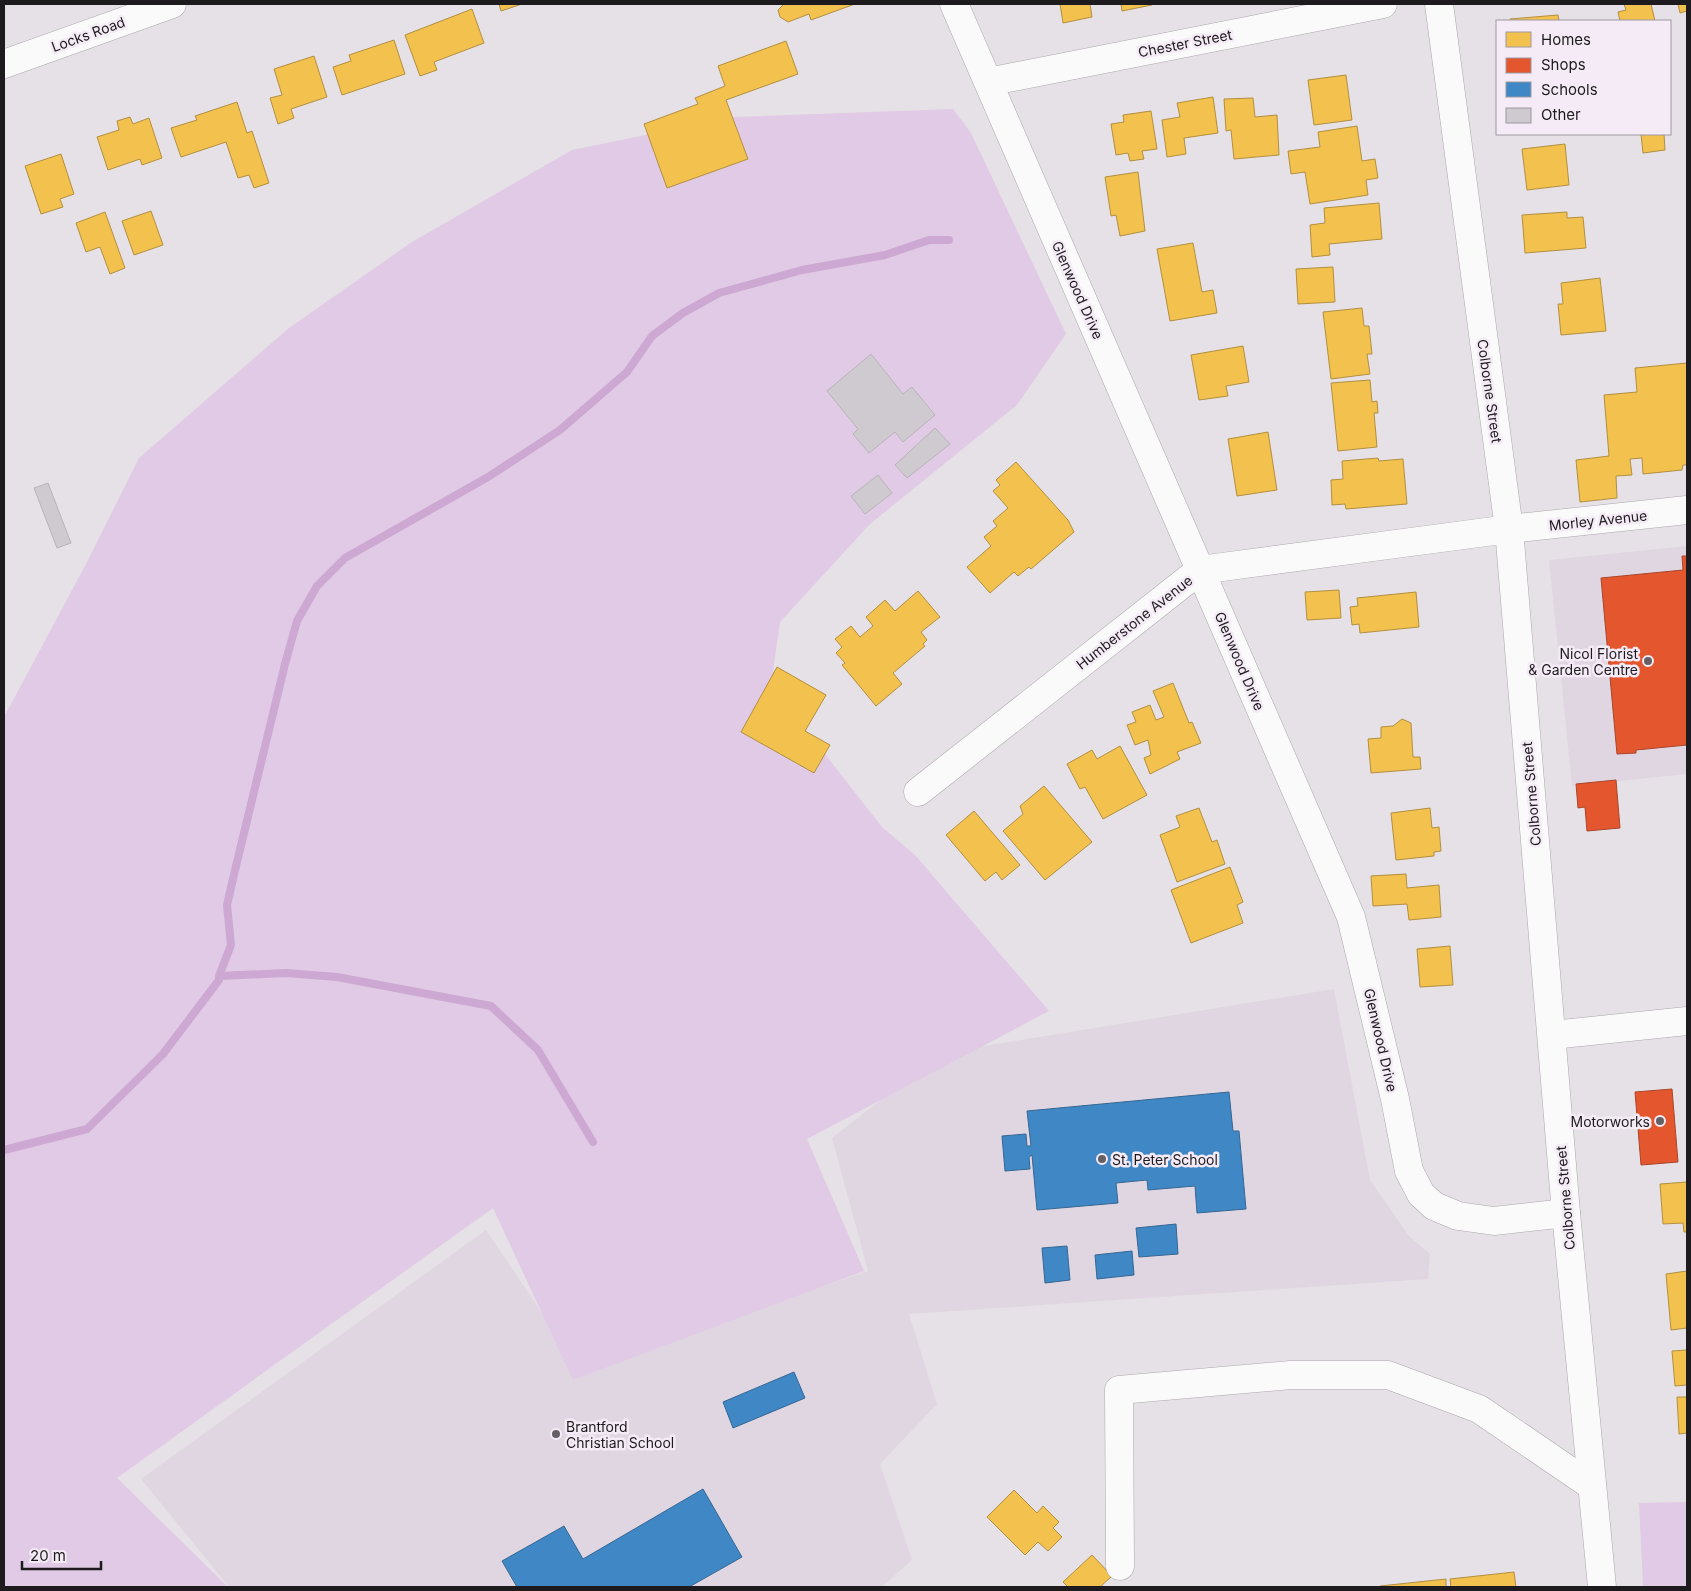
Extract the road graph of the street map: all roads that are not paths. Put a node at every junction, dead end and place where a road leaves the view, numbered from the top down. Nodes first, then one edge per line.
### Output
1 (172, 4) edge
2 (954, 4) edge
3 (1383, 4) edge
4 (1439, 4) edge
5 (4, 64) edge
6 (988, 82) junction
7 (1687, 510) edge
8 (1509, 529) junction
9 (1200, 570) junction
10 (918, 792) dead end
11 (1687, 1021) edge
12 (1552, 1035) junction
13 (1566, 1213) junction
14 (1592, 1486) junction
15 (1120, 1566) dead end
16 (1602, 1587) edge

1 - 5 street, Locks Road
2 - 6 street, Glenwood Drive
3 - 6 street, Chester Street
4 - 8 street, Colborne Street
6 - 9 street, Glenwood Drive
7 - 8 street, Morley Avenue
8 - 9 street, Humberstone Avenue
8 - 12 street, Colborne Street
9 - 10 street, Humberstone Avenue
9 - 13 street, Glenwood Drive
11 - 12 street
12 - 13 street, Colborne Street
13 - 14 street, Colborne Street
14 - 15 street
14 - 16 street, Colborne Street

